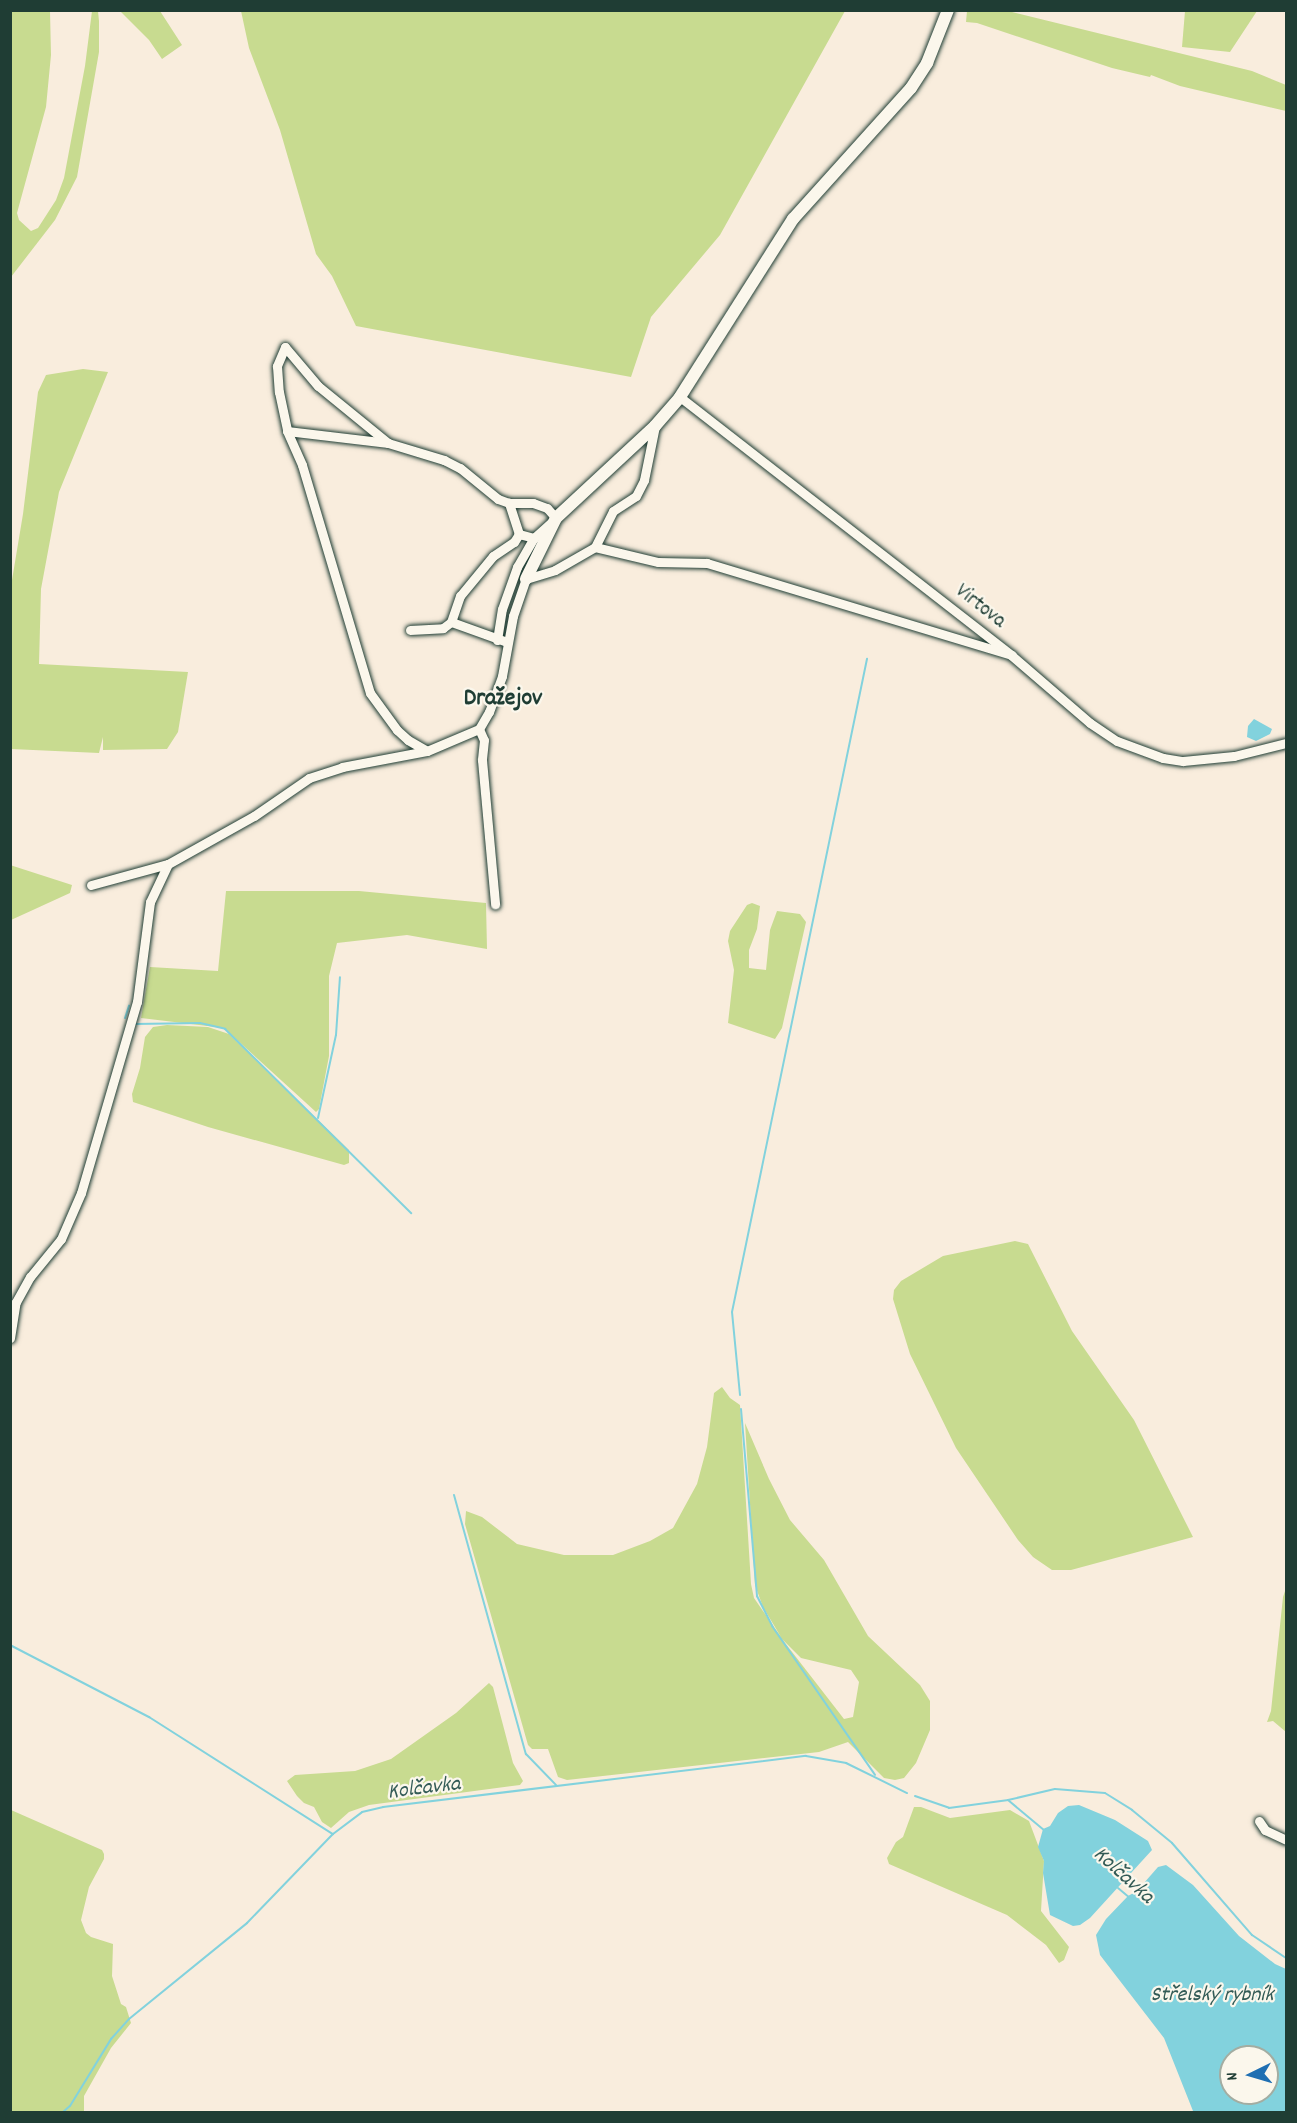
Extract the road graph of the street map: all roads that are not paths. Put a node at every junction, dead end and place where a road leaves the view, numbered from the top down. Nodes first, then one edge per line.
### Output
1 (948, 10) edge
2 (680, 397) junction
3 (654, 426) junction
4 (287, 431) junction
5 (388, 443) junction
6 (509, 503) junction
7 (556, 518) junction
8 (519, 534) junction
9 (534, 538) junction
10 (595, 548) junction
11 (526, 579) junction
12 (451, 622) junction
13 (410, 630) dead end
14 (502, 641) junction
15 (1011, 655) junction
16 (479, 729) junction
17 (408, 740) junction
18 (1287, 743) edge
19 (427, 751) junction
20 (399, 757) junction
21 (168, 864) junction
22 (91, 885) dead end
23 (495, 904) dead end
24 (10, 1338) edge
25 (1259, 1821) dead end
26 (1287, 1840) edge

1 - 2 street
2 - 3 street
2 - 15 street, Virtova
3 - 7 street
3 - 10 street
4 - 5 street
4 - 5 street
4 - 17 street
5 - 6 street
6 - 7 street
6 - 8 street
7 - 9 street
7 - 11 street
8 - 9 street
8 - 12 street
9 - 14 street
10 - 11 street
10 - 15 street
11 - 14 street
12 - 13 street
12 - 14 street
14 - 16 street
15 - 18 street, Virtova
16 - 19 street
16 - 23 street
17 - 19 street
17 - 20 street
19 - 20 street
20 - 21 street
21 - 22 street
21 - 24 street
25 - 26 street

